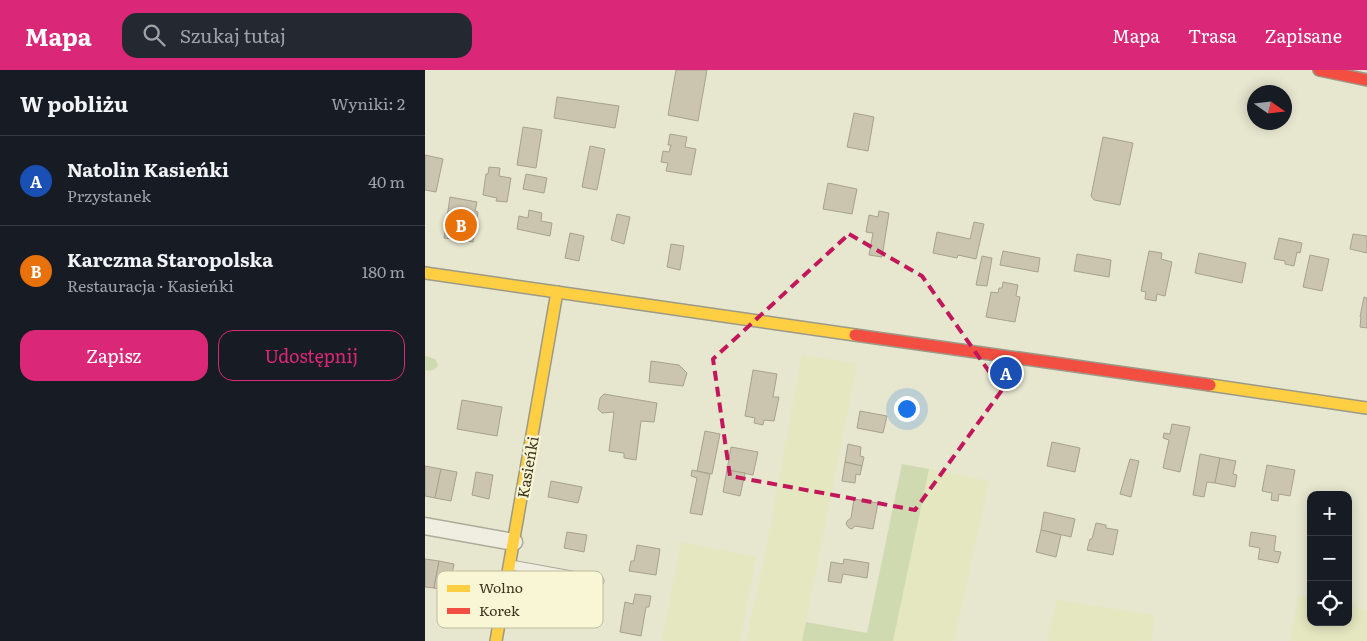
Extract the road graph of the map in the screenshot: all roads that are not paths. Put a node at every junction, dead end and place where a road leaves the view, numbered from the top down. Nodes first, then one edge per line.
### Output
1 (1319, 70) edge
2 (1367, 80) edge
3 (425, 273) edge
4 (557, 292) junction
5 (1367, 408) edge
6 (425, 526) edge
7 (514, 542) junction
8 (510, 565) junction
9 (509, 571) edge
10 (541, 571) edge
11 (498, 628) edge
12 (496, 641) edge

1 - 2 street
3 - 4 street
4 - 5 street
4 - 7 street, Kasieńki
6 - 7 street
7 - 8 street, Kasieńki
8 - 9 street, Kasieńki
8 - 10 lane
11 - 12 street, Kasieńki

